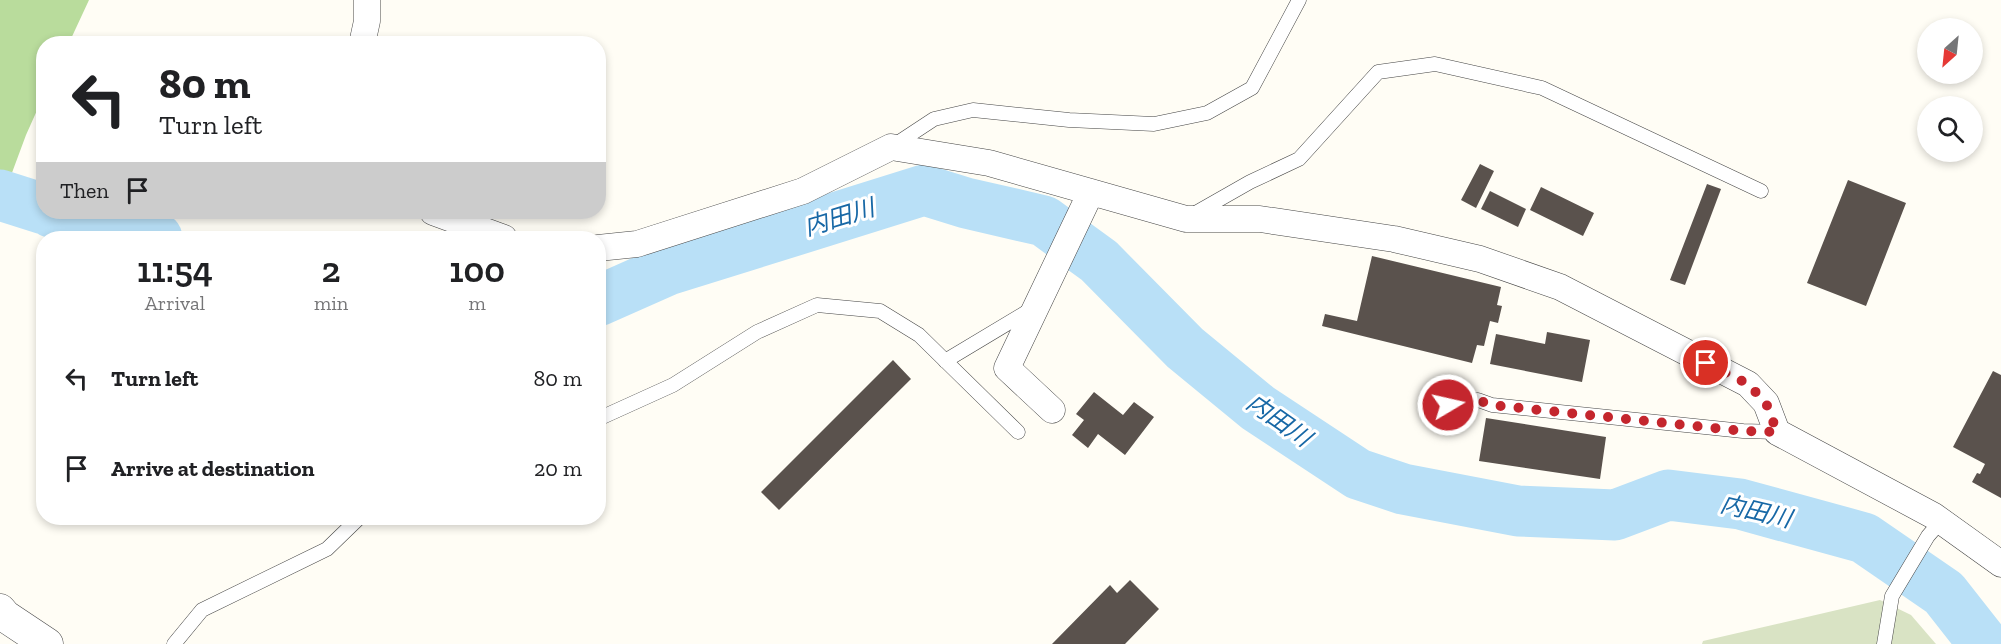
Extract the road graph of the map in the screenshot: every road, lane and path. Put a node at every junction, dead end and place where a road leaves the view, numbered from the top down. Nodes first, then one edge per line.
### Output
1 (367, 0) edge
2 (1299, 0) edge
3 (364, 36) edge
4 (891, 147) junction
5 (1761, 191) dead end
6 (1086, 203) junction
7 (452, 219) edge
8 (1186, 219) junction
9 (485, 231) edge
10 (606, 247) edge
11 (1037, 306) junction
12 (945, 361) junction
13 (1448, 405) dead end
14 (1052, 410) dead end
15 (606, 415) edge
16 (1018, 432) dead end
17 (1777, 432) junction
18 (353, 525) edge
19 (1935, 528) junction
20 (2001, 564) edge
21 (2, 616) edge
22 (47, 644) edge
23 (174, 644) edge
24 (1884, 644) edge

1 - 3 street
2 - 4 lane
4 - 6 street
4 - 10 street
5 - 8 lane
6 - 8 street
6 - 11 street
7 - 9 street
8 - 17 street
11 - 12 lane
11 - 14 street
12 - 15 lane
12 - 16 lane
13 - 17 lane
17 - 19 street
18 - 23 lane
19 - 20 street
19 - 24 lane
21 - 22 street

